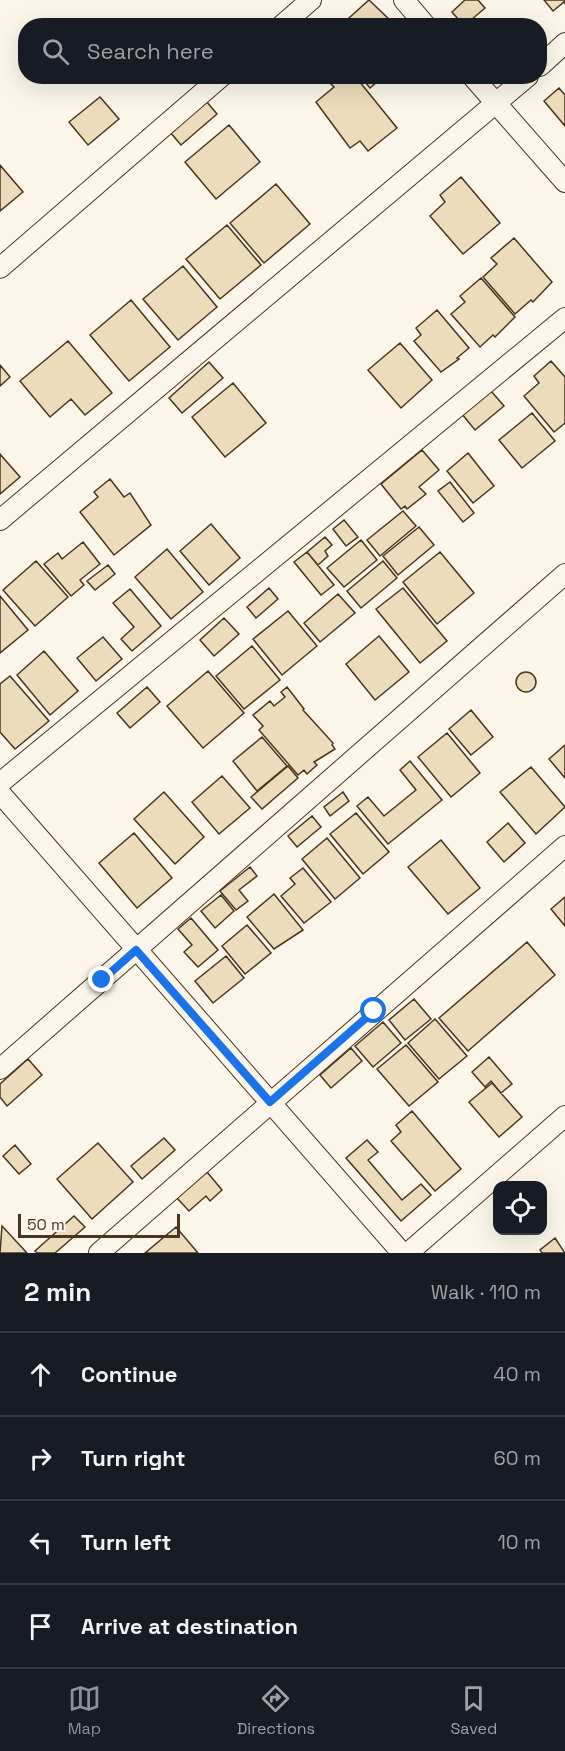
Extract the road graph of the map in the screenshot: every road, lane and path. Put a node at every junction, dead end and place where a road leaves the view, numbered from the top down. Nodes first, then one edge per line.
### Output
1 (311, 0) edge
2 (404, 0) edge
3 (290, 18) edge
4 (419, 18) edge
5 (565, 44) edge
6 (547, 60) edge
7 (213, 84) edge
8 (479, 84) edge
9 (519, 84) edge
10 (496, 105) junction
11 (565, 182) edge
12 (0, 268) edge
13 (565, 318) edge
14 (0, 520) edge
15 (565, 574) edge
16 (0, 783) edge
17 (0, 793) edge
18 (565, 846) edge
19 (136, 950) junction
20 (0, 1069) edge
21 (270, 1102) junction
22 (565, 1116) edge
23 (99, 1253) edge
24 (402, 1253) edge
25 (408, 1253) edge

1 - 3 street
2 - 4 street
5 - 6 street
7 - 12 street
8 - 10 street
9 - 10 street
10 - 11 street
10 - 14 street
13 - 16 street
15 - 19 street
17 - 19 street
18 - 21 street
19 - 20 street
19 - 21 street
21 - 23 street
21 - 24 street
22 - 25 street

